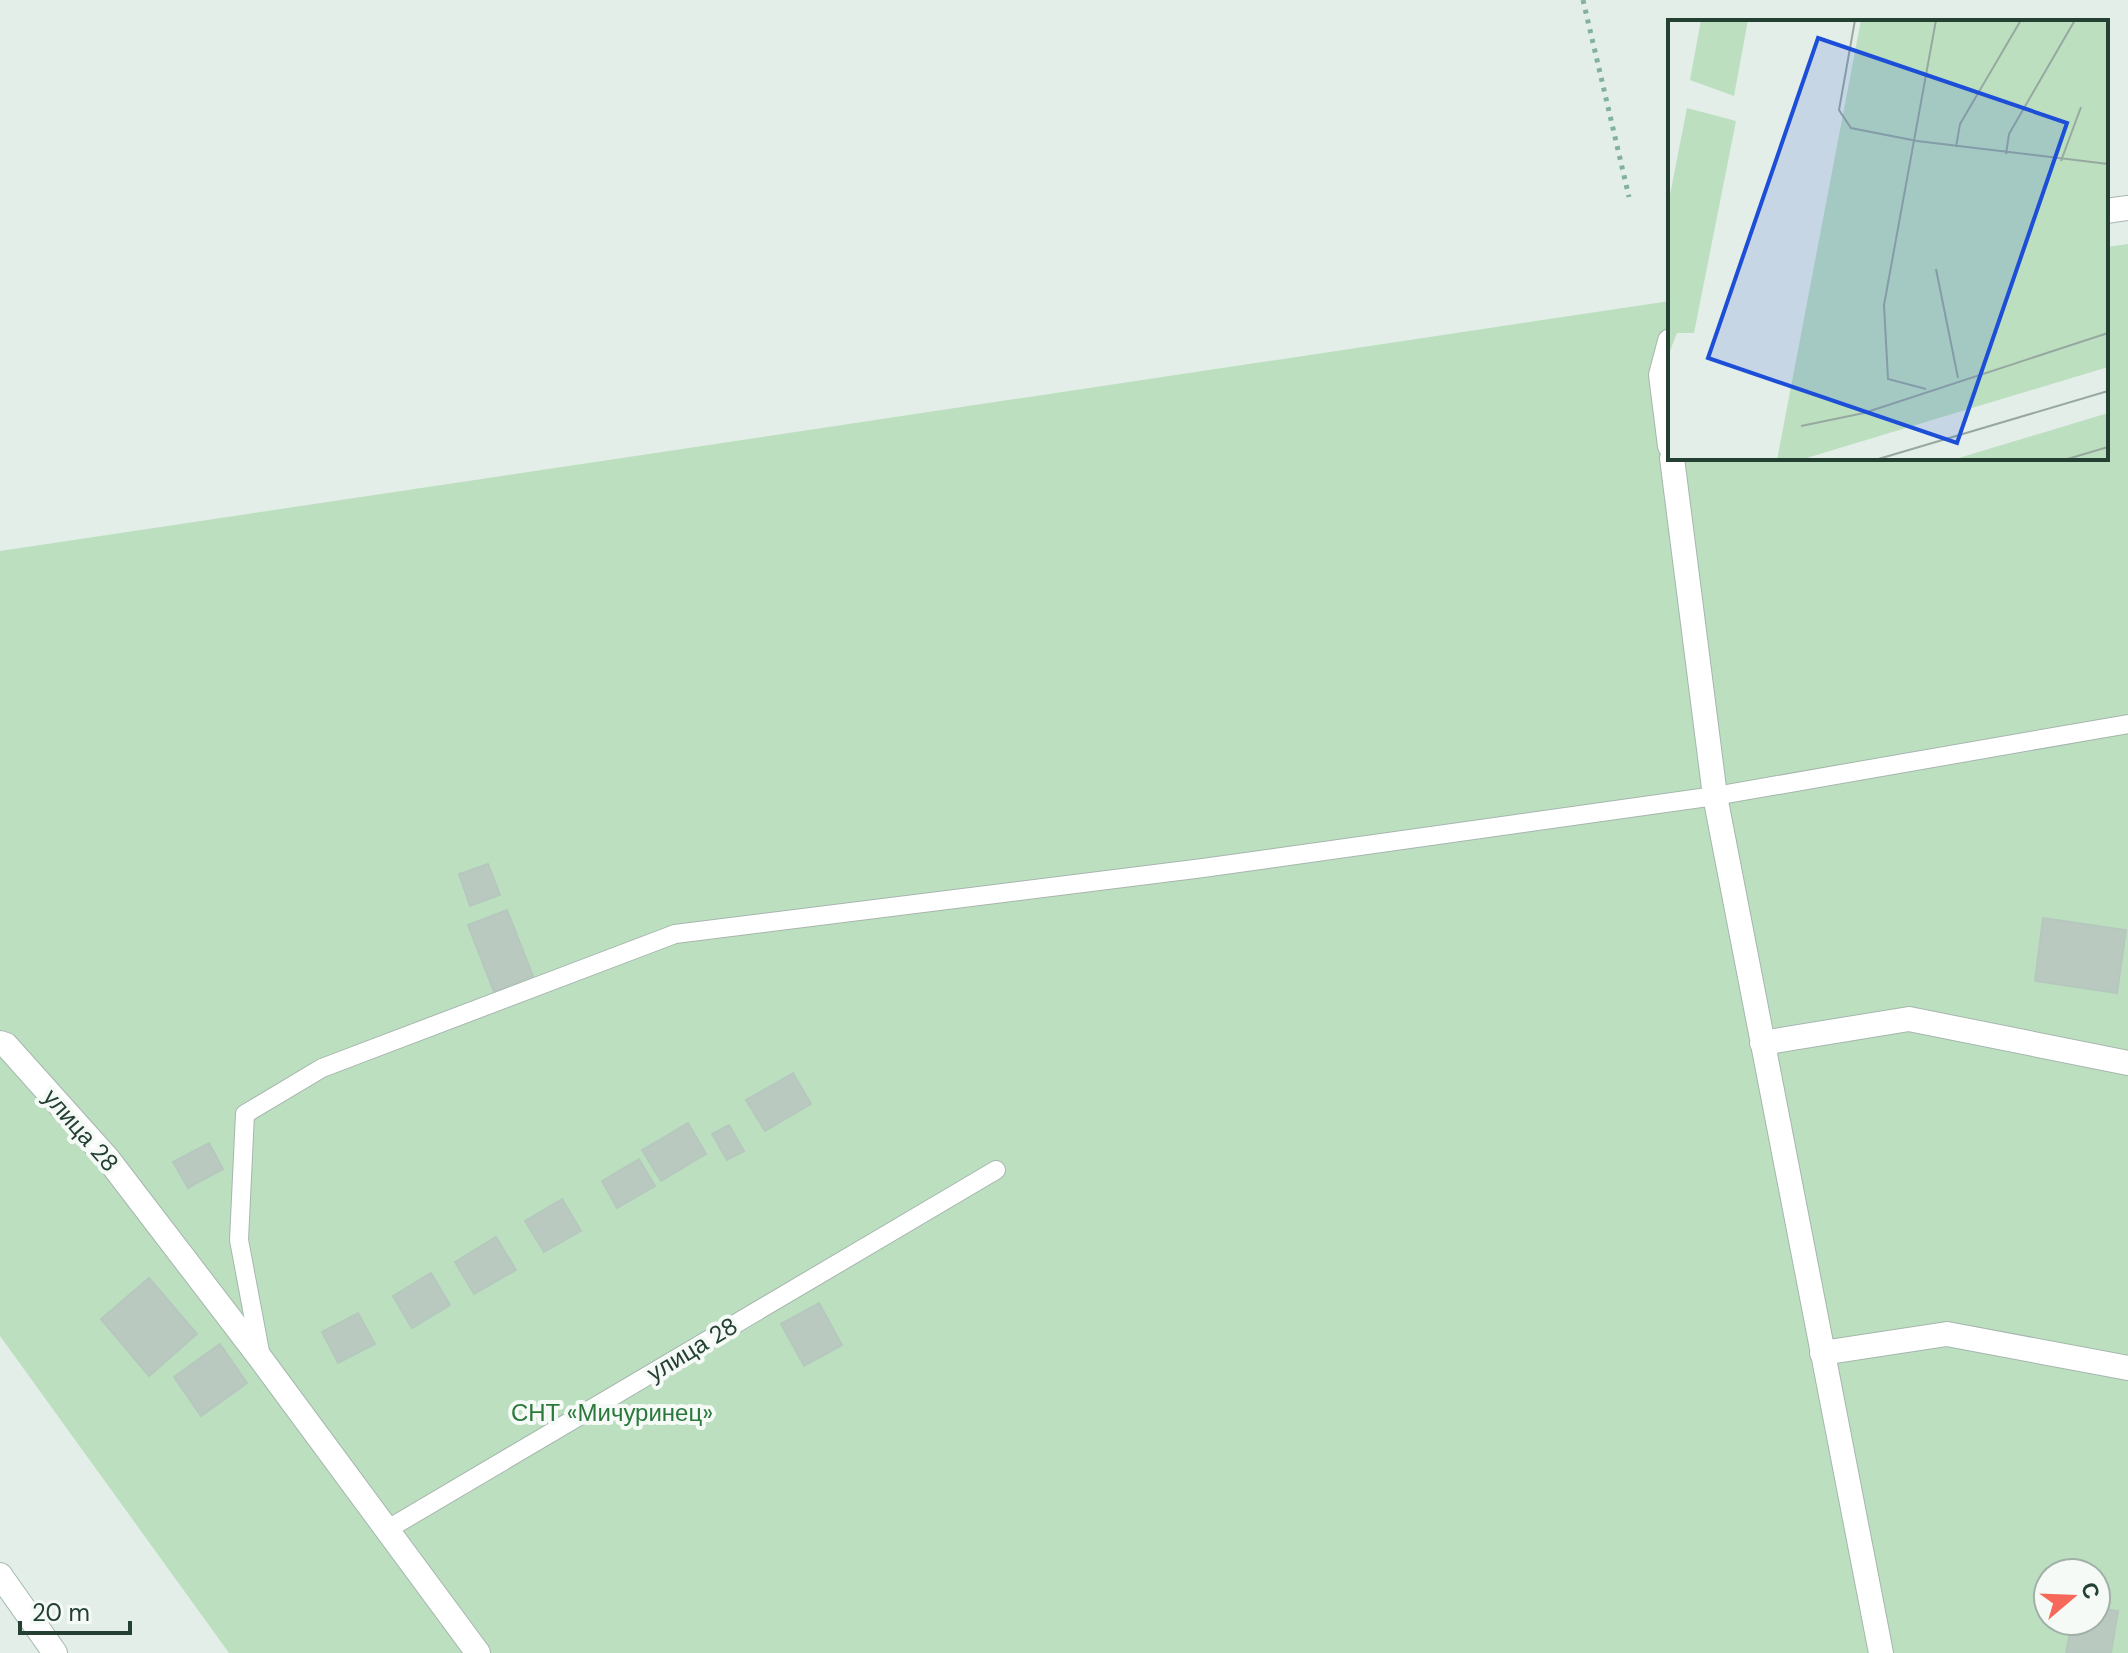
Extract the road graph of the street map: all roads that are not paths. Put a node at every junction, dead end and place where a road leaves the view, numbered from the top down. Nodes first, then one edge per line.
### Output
1 (2128, 208) edge
2 (2108, 211) edge
3 (1668, 349) edge
4 (1668, 430) edge
5 (1672, 460) edge
6 (2128, 724) edge
7 (1715, 796) junction
8 (0, 1043) edge
9 (1762, 1043) junction
10 (2128, 1063) edge
11 (996, 1170) dead end
12 (1822, 1353) junction
13 (261, 1359) junction
14 (2128, 1368) edge
15 (388, 1529) junction
16 (0, 1575) edge
17 (55, 1653) edge
18 (478, 1653) edge
19 (1881, 1653) edge

1 - 2 street
3 - 4 street
5 - 7 street
6 - 7 lane
7 - 9 street
7 - 13 lane
8 - 13 street, улица 28
9 - 10 street
9 - 12 street
11 - 15 lane, улица 28
12 - 14 street
12 - 19 street
13 - 15 street, улица 28
15 - 18 street, улица 28
16 - 17 street

